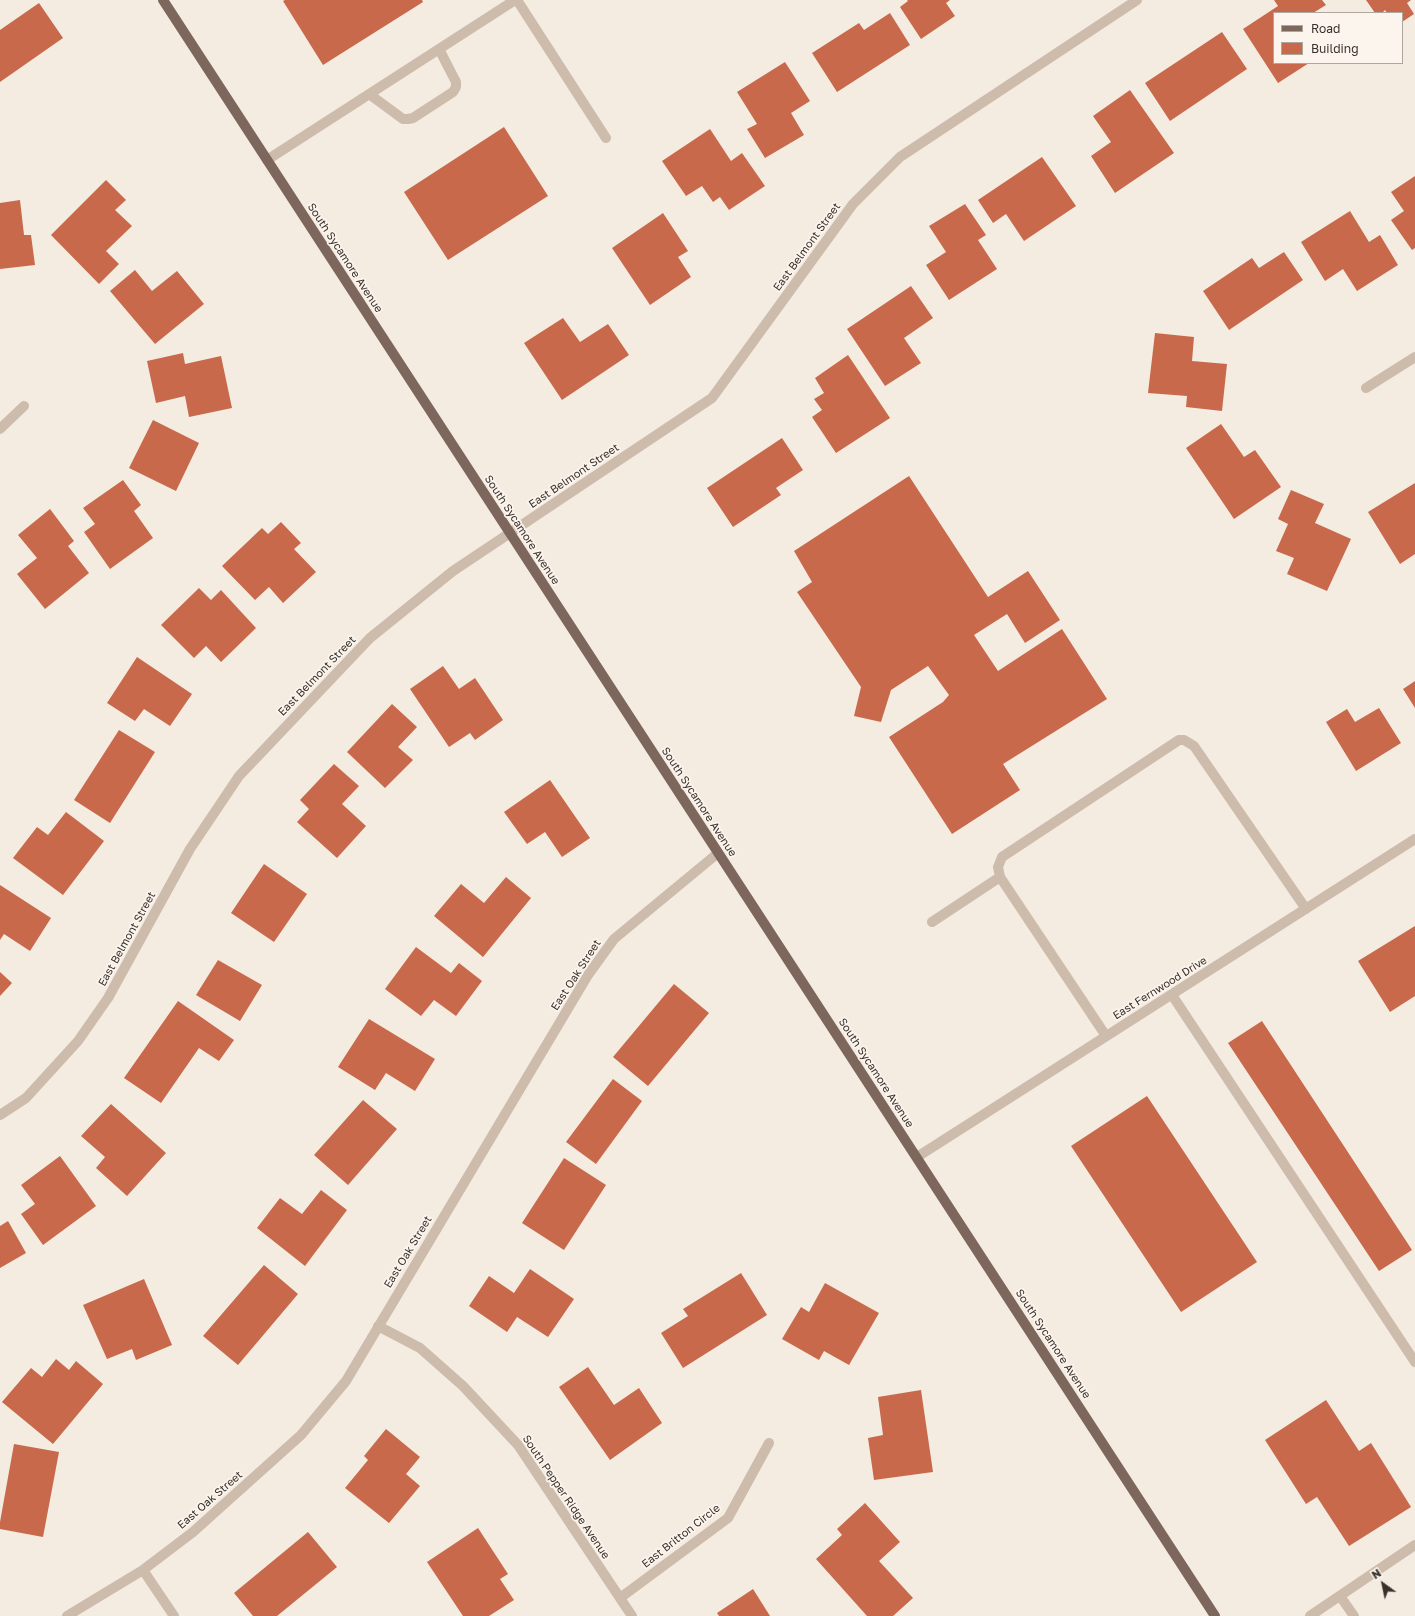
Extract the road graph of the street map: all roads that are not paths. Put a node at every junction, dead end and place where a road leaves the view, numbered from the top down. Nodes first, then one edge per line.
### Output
1 (163, 0) edge
2 (516, 0) edge
3 (1137, 0) edge
4 (439, 48) junction
5 (369, 94) junction
6 (606, 138) dead end
7 (267, 160) junction
8 (1415, 357) edge
9 (1366, 388) dead end
10 (24, 406) dead end
11 (0, 429) edge
12 (510, 534) junction
13 (1415, 839) edge
14 (718, 853) junction
15 (1000, 877) junction
16 (1306, 909) junction
17 (932, 922) dead end
18 (1172, 995) junction
19 (1106, 1036) junction
20 (0, 1115) edge
21 (917, 1157) junction
22 (378, 1326) junction
23 (1415, 1362) edge
24 (769, 1443) dead end
25 (1415, 1545) edge
26 (143, 1570) junction
27 (1340, 1596) junction
28 (620, 1598) junction
29 (67, 1616) edge
30 (174, 1616) edge
31 (632, 1616) edge
32 (1215, 1616) edge
33 (1310, 1616) edge
34 (1354, 1616) edge

1 - 7 main road, South Sycamore Avenue
2 - 4 street
2 - 6 street
3 - 12 street, East Belmont Street
4 - 5 street
4 - 5 street
5 - 7 street
7 - 12 main road, South Sycamore Avenue
8 - 9 street
10 - 11 street
12 - 14 main road, South Sycamore Avenue
12 - 20 street, East Belmont Street
13 - 16 street, East Fernwood Drive
14 - 21 main road, South Sycamore Avenue
14 - 22 street, East Oak Street
15 - 16 street
15 - 17 street
15 - 19 street
16 - 18 street, East Fernwood Drive
18 - 19 street, East Fernwood Drive
18 - 23 street
19 - 21 street, East Fernwood Drive
21 - 32 main road, South Sycamore Avenue
22 - 26 street, East Oak Street
22 - 28 street, South Pepper Ridge Avenue
24 - 28 street, East Britton Circle
25 - 27 street
26 - 29 street, East Oak Street
26 - 30 street
27 - 33 street
27 - 34 street
28 - 31 street, South Pepper Ridge Avenue

